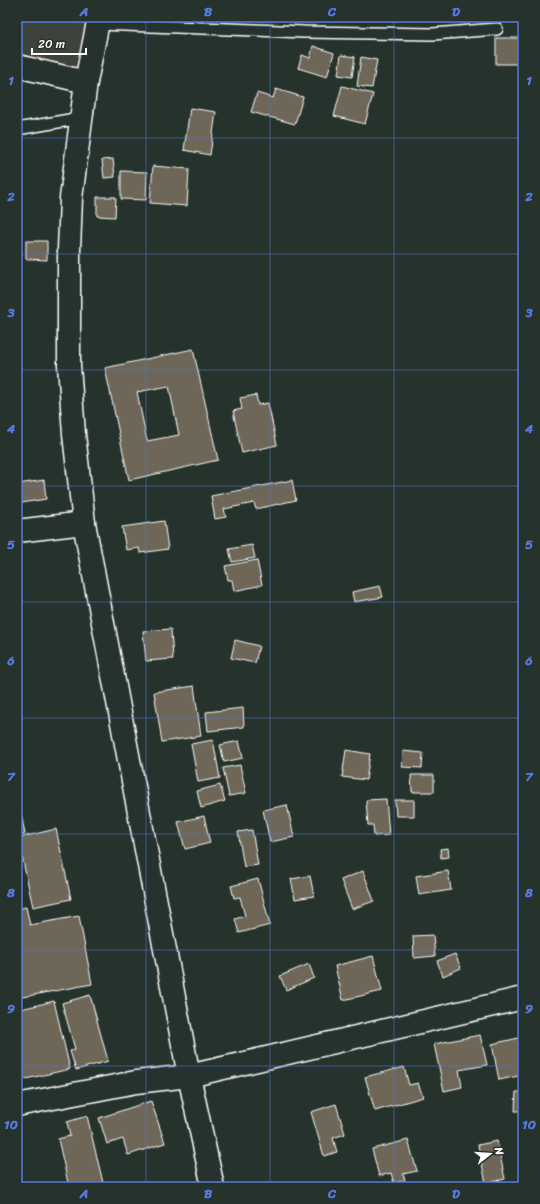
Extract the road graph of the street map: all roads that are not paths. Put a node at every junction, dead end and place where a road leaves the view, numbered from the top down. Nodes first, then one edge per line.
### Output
1 (98, 20) edge
2 (497, 29) dead end
3 (17, 66) edge
4 (86, 82) junction
5 (81, 118) junction
6 (17, 129) edge
7 (84, 524) junction
8 (17, 532) edge
9 (523, 998) edge
10 (189, 1076) junction
11 (17, 1105) edge
12 (213, 1187) edge

1 - 2 lane
1 - 4 main road
3 - 4 main road
4 - 5 main road
5 - 6 lane
5 - 7 main road
7 - 8 main road
7 - 10 main road
9 - 10 main road
10 - 11 main road
10 - 12 main road

